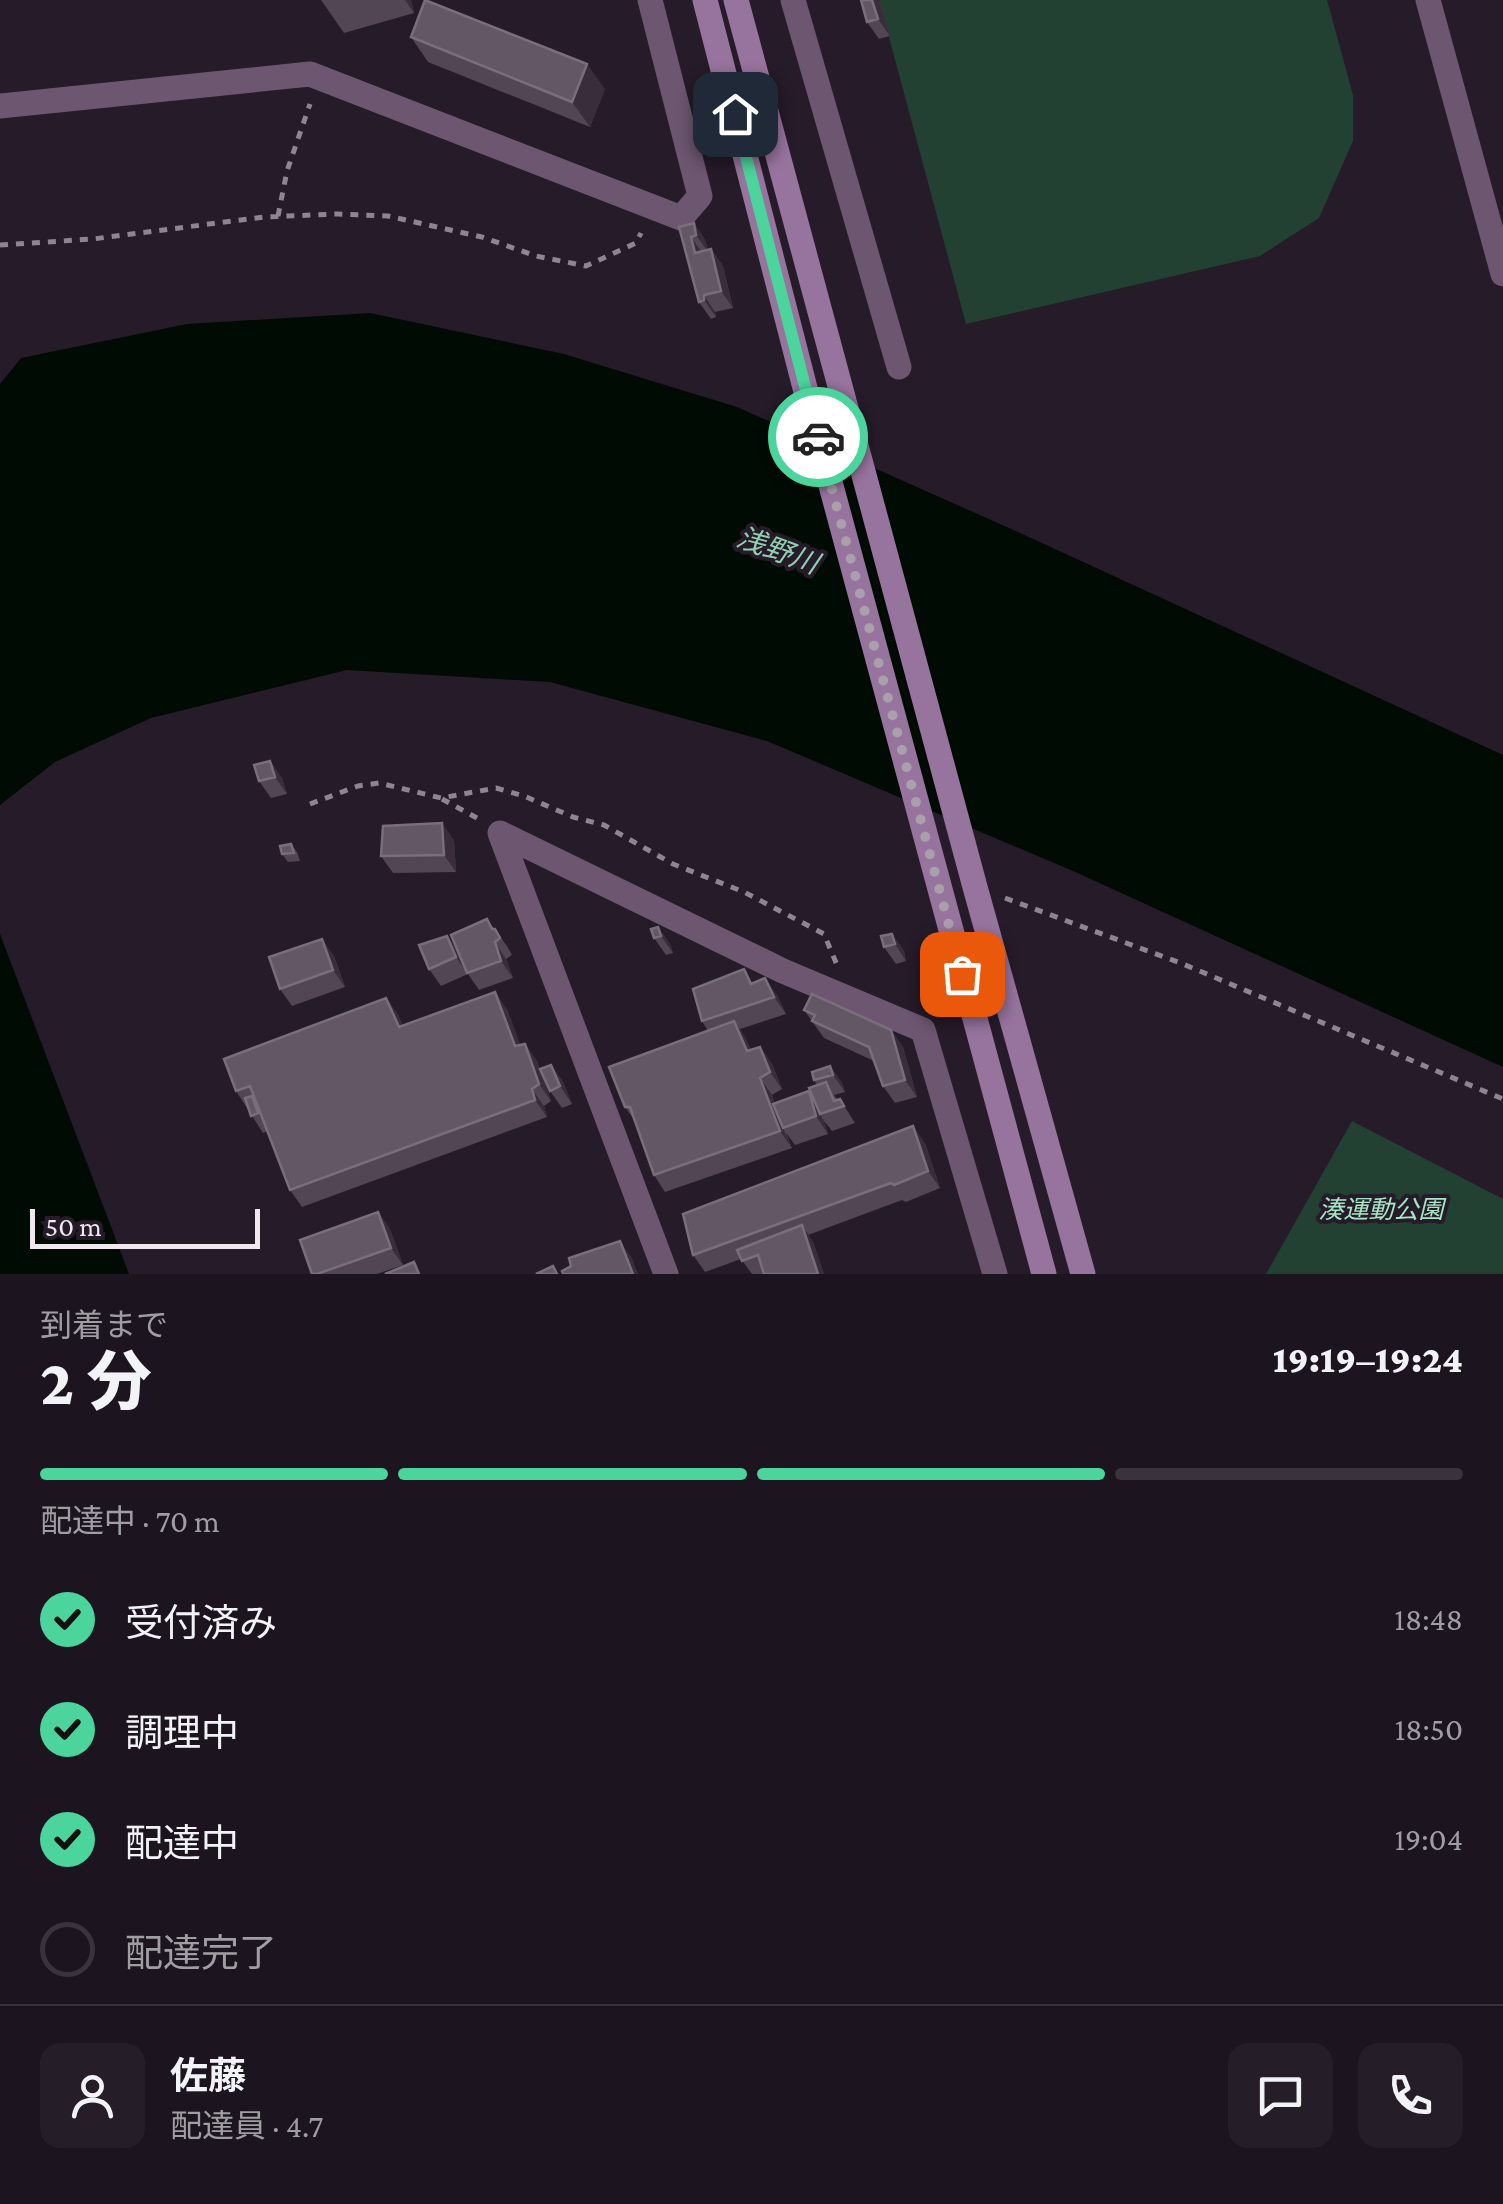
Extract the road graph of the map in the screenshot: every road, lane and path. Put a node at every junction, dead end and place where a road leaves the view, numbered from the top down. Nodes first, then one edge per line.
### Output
1 (650, 0) edge
2 (706, 0) edge
3 (736, 0) edge
4 (793, 0) edge
5 (1428, 0) edge
6 (320, 78) junction
7 (0, 106) edge
8 (652, 207) junction
9 (278, 216) junction
10 (0, 245) edge
11 (1503, 274) edge
12 (899, 367) dead end
13 (441, 798) dead end
14 (500, 833) junction
15 (975, 887) junction
16 (1503, 1099) edge
17 (666, 1274) edge
18 (996, 1274) edge
19 (1044, 1274) edge
20 (1084, 1274) edge

1 - 8 street
2 - 19 street
3 - 15 street
4 - 12 street
5 - 11 street
6 - 7 street
6 - 8 street
6 - 9 path
8 - 9 path
9 - 10 path
13 - 14 path
14 - 17 street
14 - 18 street
15 - 16 path
15 - 20 street

